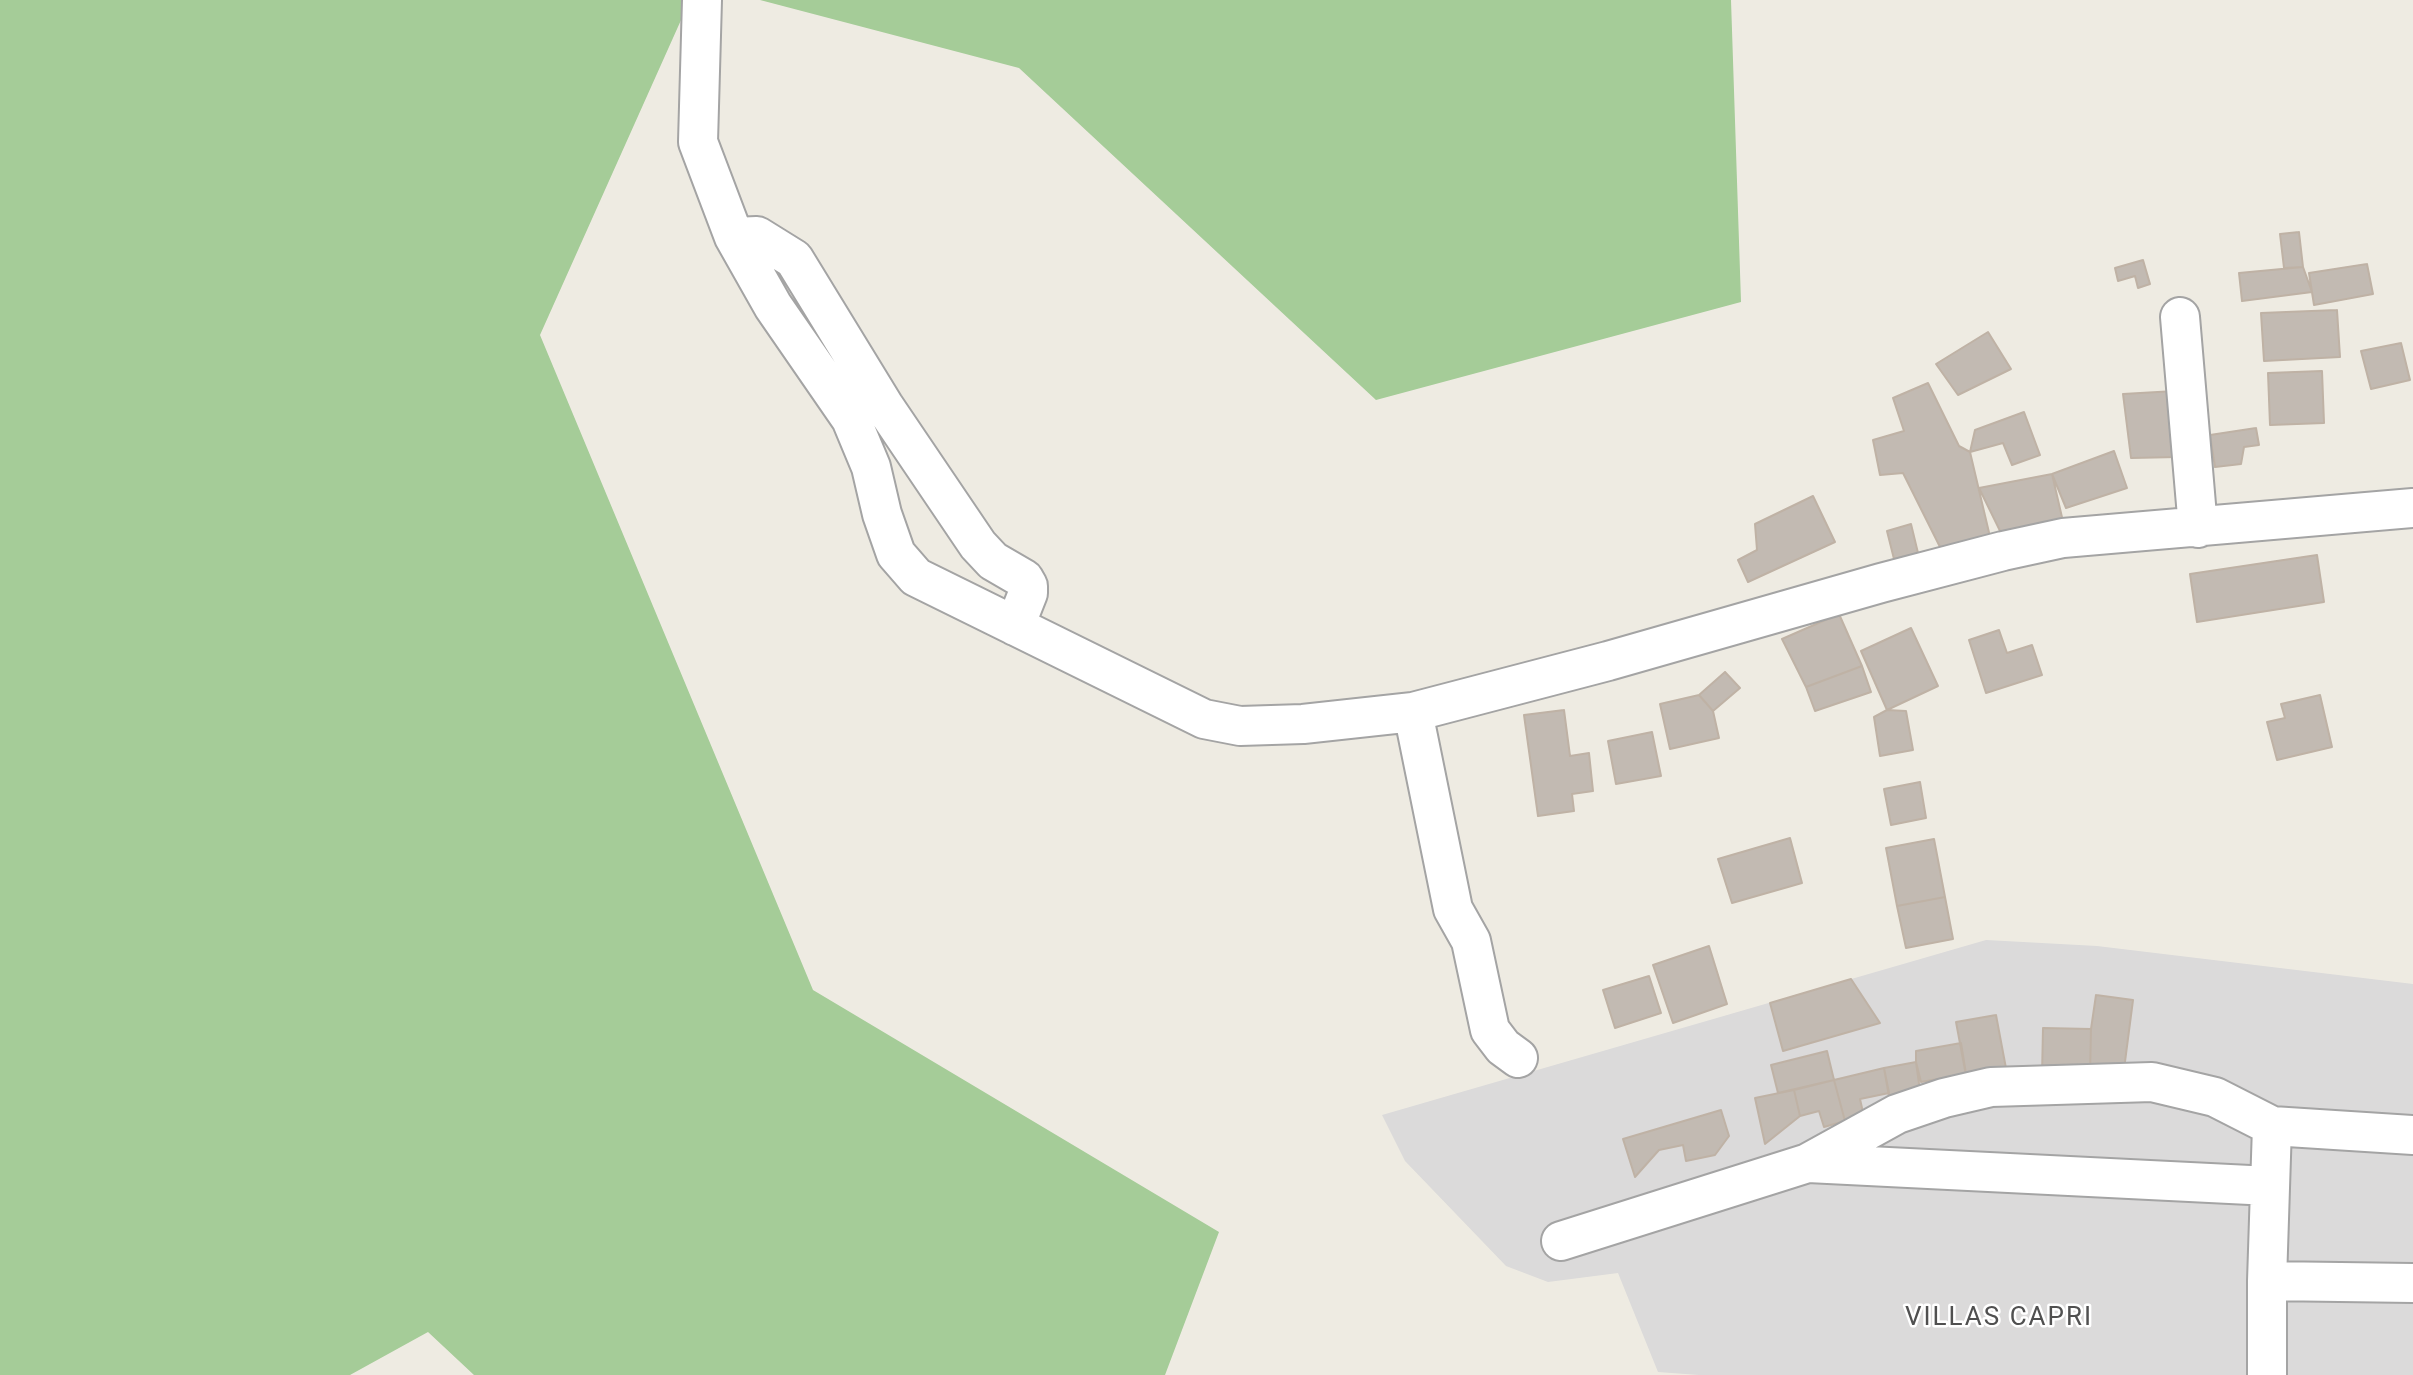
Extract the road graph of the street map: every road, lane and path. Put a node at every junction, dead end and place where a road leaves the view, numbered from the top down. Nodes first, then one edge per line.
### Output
1 (702, 0) edge
2 (734, 237) junction
3 (2180, 317) dead end
4 (2413, 508) edge
5 (2198, 528) junction
6 (1015, 626) junction
7 (1413, 712) junction
8 (1518, 1058) dead end
9 (2272, 1126) junction
10 (2413, 1135) edge
11 (1808, 1163) junction
12 (2270, 1186) junction
13 (1561, 1241) dead end
14 (2267, 1281) junction
15 (2413, 1283) edge
16 (2267, 1375) edge

1 - 2 street
2 - 6 street
2 - 6 street
3 - 5 street
4 - 5 street
5 - 7 street
6 - 7 street
7 - 8 street
9 - 10 street
9 - 11 street
9 - 12 street
11 - 12 street
11 - 13 street
12 - 14 street
14 - 15 street
14 - 16 street

